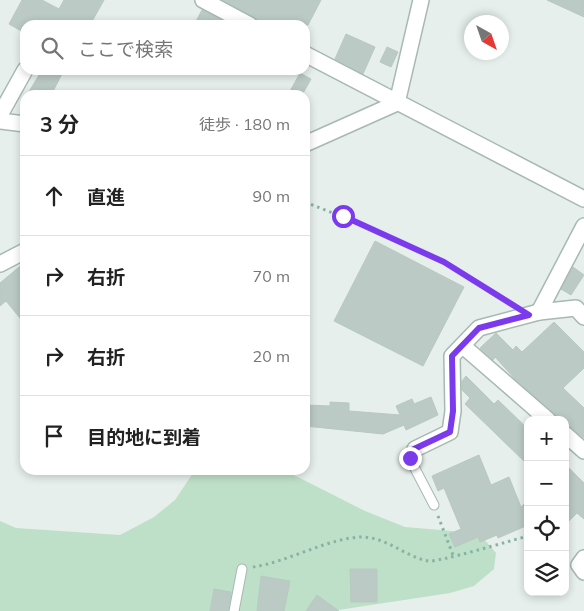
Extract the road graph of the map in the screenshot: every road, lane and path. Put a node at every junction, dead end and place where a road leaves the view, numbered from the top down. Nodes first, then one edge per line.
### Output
1 (203, 0) edge
2 (421, 0) edge
3 (241, 20) edge
4 (310, 57) edge
5 (22, 75) edge
6 (397, 103) junction
7 (0, 114) edge
8 (0, 121) edge
9 (20, 123) edge
10 (310, 142) edge
11 (583, 197) edge
12 (310, 204) edge
13 (584, 226) edge
14 (20, 254) edge
15 (0, 264) edge
16 (534, 313) junction
17 (584, 318) edge
18 (463, 346) junction
19 (543, 416) edge
20 (569, 438) edge
21 (414, 449) joint
22 (584, 451) edge
23 (434, 505) joint
24 (524, 537) edge
25 (453, 555) junction
26 (584, 558) edge
27 (242, 569) joint
28 (584, 572) edge
29 (234, 611) edge

1 - 3 street
2 - 6 street
4 - 6 street
5 - 7 street
6 - 10 street
6 - 11 street
8 - 9 street
12 - 16 path
13 - 16 street
14 - 15 street
16 - 17 street
16 - 18 street
18 - 19 street
18 - 21 street
20 - 22 street
21 - 23 lane
23 - 25 path
24 - 25 path
25 - 27 path
26 - 28 street
27 - 29 lane

